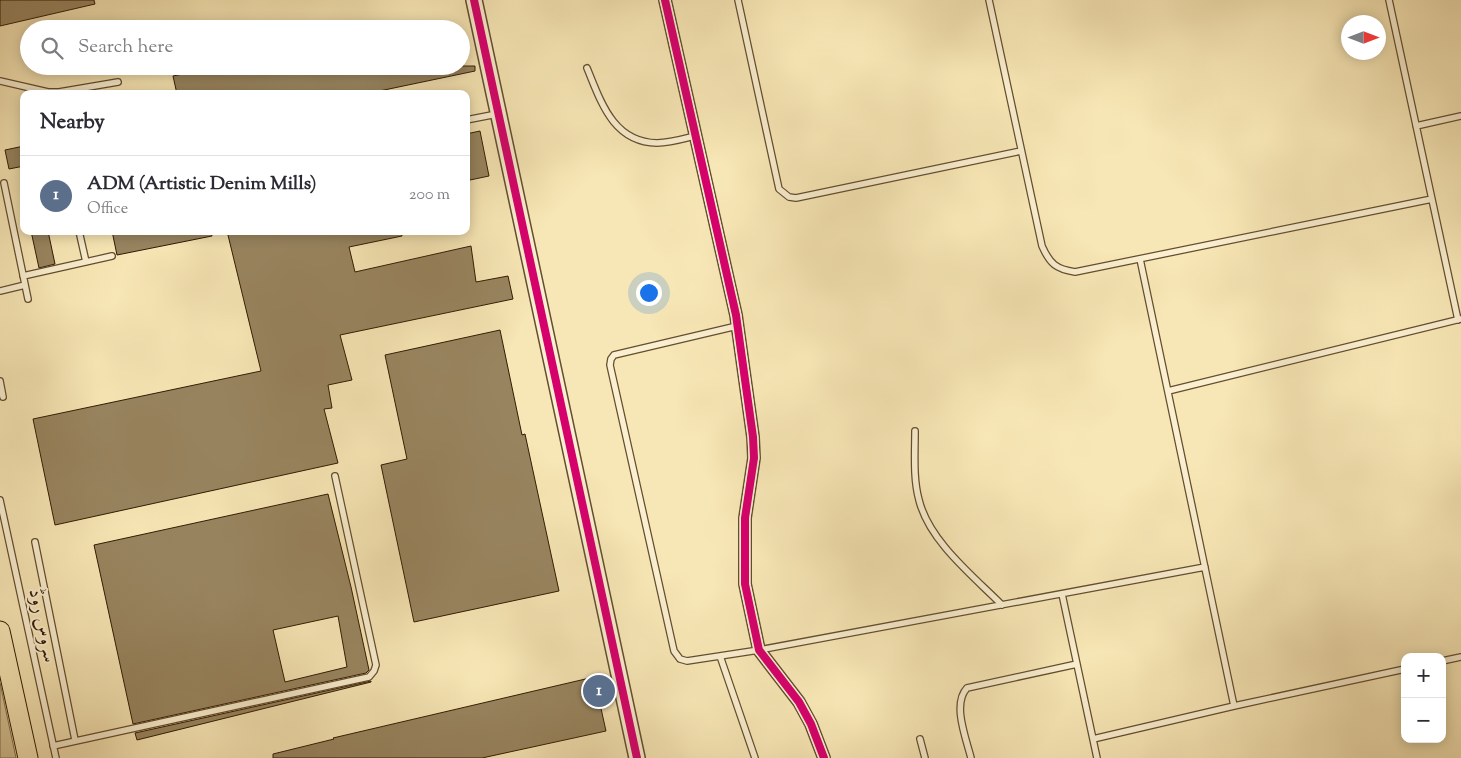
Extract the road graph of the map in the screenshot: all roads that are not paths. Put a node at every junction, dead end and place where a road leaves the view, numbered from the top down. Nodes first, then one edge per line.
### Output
1 (474, 0) edge
2 (665, 0) edge
3 (738, 0) edge
4 (989, 0) edge
5 (1389, 0) edge
6 (587, 68) dead end
7 (0, 81) edge
8 (118, 82) dead end
9 (39, 90) edge
10 (71, 90) edge
11 (499, 114) junction
12 (1461, 116) edge
13 (470, 119) edge
14 (1416, 126) junction
15 (695, 136) junction
16 (1021, 151) junction
17 (4, 184) dead end
18 (1432, 199) junction
19 (80, 235) edge
20 (112, 256) dead end
21 (1140, 259) junction
22 (86, 262) junction
23 (23, 276) junction
24 (25, 285) junction
25 (0, 291) edge
26 (28, 299) dead end
27 (1460, 319) edge
28 (737, 326) junction
29 (0, 381) edge
30 (1168, 391) junction
31 (3, 397) dead end
32 (915, 431) dead end
33 (335, 476) dead end
34 (0, 500) edge
35 (36, 542) dead end
36 (1205, 567) junction
37 (1062, 594) junction
38 (1002, 605) junction
39 (0, 631) edge
40 (759, 650) junction
41 (720, 656) junction
42 (1461, 657) edge
43 (1446, 660) edge
44 (1077, 664) junction
45 (1401, 670) edge
46 (1234, 706) junction
47 (920, 738) dead end
48 (1093, 738) junction
49 (75, 740) junction
50 (53, 746) junction
51 (28, 758) edge
52 (56, 758) edge
53 (638, 758) edge
54 (755, 758) edge
55 (824, 758) edge
56 (925, 758) edge
57 (971, 758) edge
58 (1097, 758) edge

1 - 11 street
2 - 15 street
3 - 16 lane
4 - 16 lane
5 - 14 lane
6 - 15 lane
7 - 9 lane
8 - 10 lane
11 - 13 lane
11 - 53 street
12 - 14 lane
14 - 18 lane
15 - 28 street
16 - 21 lane
17 - 23 lane
18 - 21 lane
18 - 27 lane
19 - 22 lane
20 - 22 lane
21 - 30 lane
22 - 23 lane
23 - 24 lane
24 - 25 lane
24 - 26 lane
27 - 30 lane
28 - 40 street
28 - 41 lane
29 - 31 lane
30 - 36 lane
32 - 38 lane
33 - 49 lane
34 - 50 lane, سروس روڈ
35 - 49 lane
36 - 37 lane
36 - 46 lane
37 - 38 lane
37 - 44 lane
38 - 40 lane
39 - 51 main road
40 - 41 lane
40 - 55 street
41 - 54 lane
42 - 43 lane
44 - 48 lane
44 - 57 lane
45 - 46 lane
46 - 48 lane
47 - 56 lane
48 - 58 lane
49 - 50 lane
50 - 52 lane, سروس روڈ

